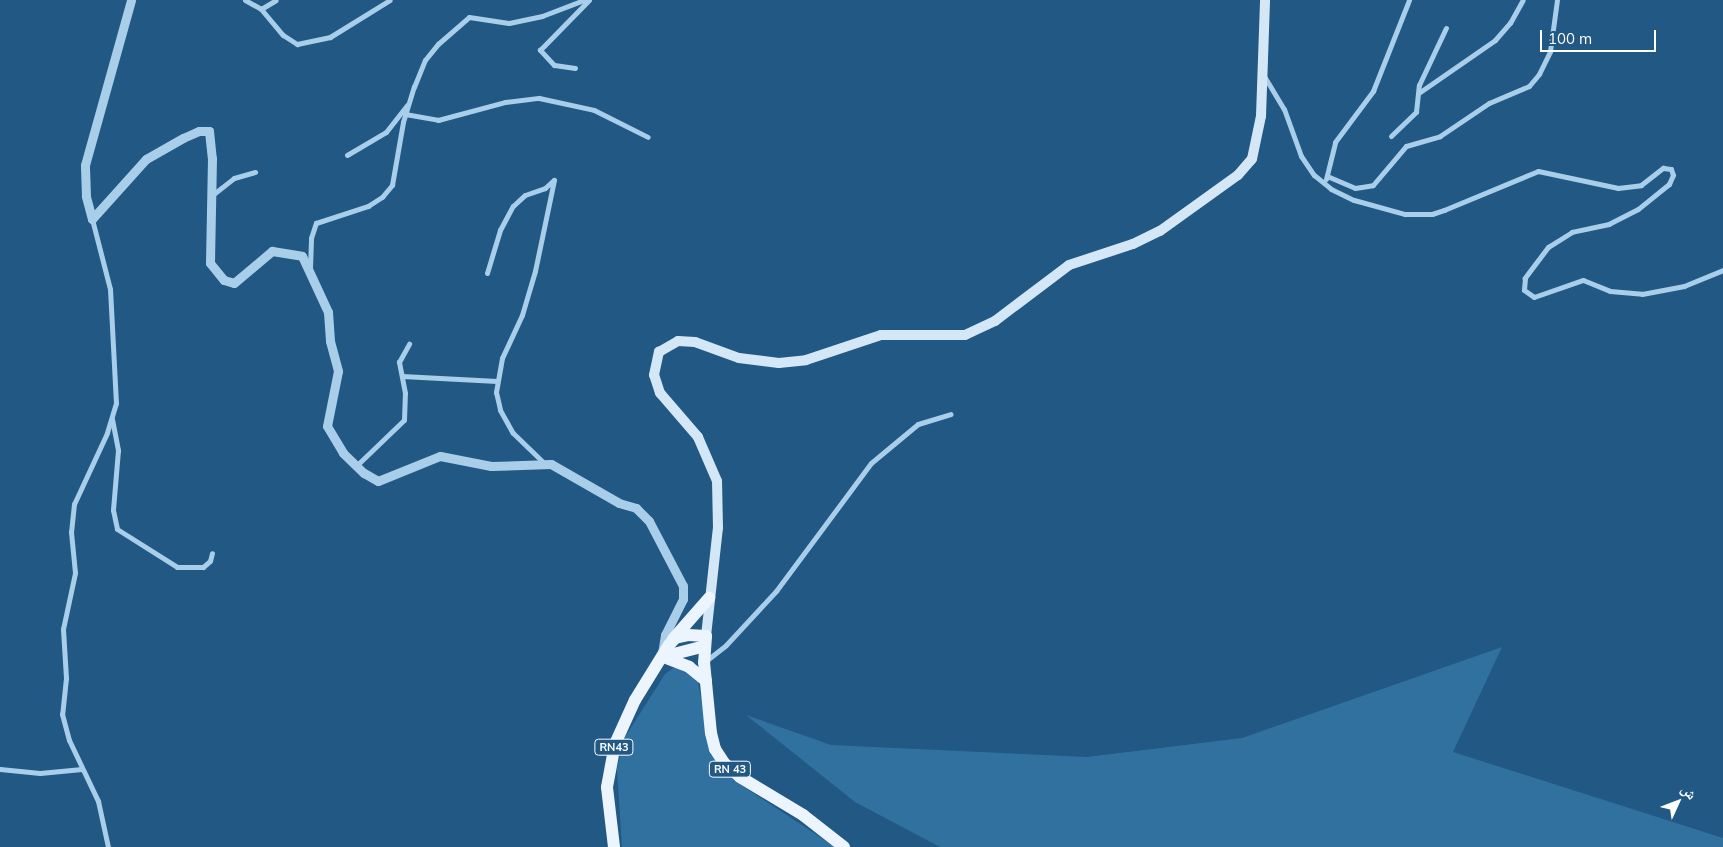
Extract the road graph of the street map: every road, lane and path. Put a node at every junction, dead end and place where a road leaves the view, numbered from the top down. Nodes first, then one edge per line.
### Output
1 (131, 0) edge
2 (244, 0) edge
3 (276, 0) edge
4 (390, 0) edge
5 (584, 0) edge
6 (590, 0) edge
7 (1265, 0) edge
8 (1409, 0) edge
9 (1523, 0) edge
10 (1557, 0) edge
11 (261, 9) junction
12 (1446, 28) dead end
13 (575, 68) dead end
14 (1263, 75) junction
15 (1420, 92) junction
16 (409, 101) junction
17 (406, 114) junction
18 (1392, 136) dead end
19 (648, 137) dead end
20 (347, 155) dead end
21 (255, 172) dead end
22 (1327, 176) junction
23 (1324, 184) junction
24 (211, 196) junction
25 (92, 219) junction
26 (1723, 270) edge
27 (488, 273) dead end
28 (310, 274) junction
29 (409, 344) dead end
30 (402, 376) junction
31 (497, 381) junction
32 (950, 414) dead end
33 (112, 418) junction
34 (543, 462) junction
35 (356, 466) junction
36 (212, 554) dead end
37 (709, 598) junction
38 (706, 641) junction
39 (670, 643) junction
40 (664, 658) junction
41 (704, 662) junction
42 (706, 681) junction
43 (0, 769) edge
44 (82, 770) junction
45 (108, 847) edge
46 (614, 847) edge
47 (844, 847) edge

1 - 25 street
2 - 11 street
3 - 11 street
4 - 11 street
5 - 16 street
6 - 13 street
7 - 14 main road
8 - 22 street
9 - 15 street
10 - 22 street
12 - 15 street
14 - 23 street
14 - 37 main road
15 - 18 street
16 - 17 street
16 - 20 street
17 - 19 street
17 - 28 street
21 - 24 street
22 - 23 street
23 - 26 street
24 - 25 street
24 - 28 street
25 - 33 street
27 - 31 street
28 - 35 street
29 - 30 street
30 - 31 street
30 - 35 street
31 - 34 street
32 - 41 street
33 - 36 street
33 - 44 street
34 - 35 street
34 - 40 street
37 - 38 main road
37 - 39 main road
38 - 39 main road
38 - 40 main road
38 - 41 main road, RN 43
39 - 40 main road
40 - 42 main road
40 - 46 main road, RN43
41 - 42 main road, RN 43
42 - 47 main road, RN 43
43 - 44 street
44 - 45 street

